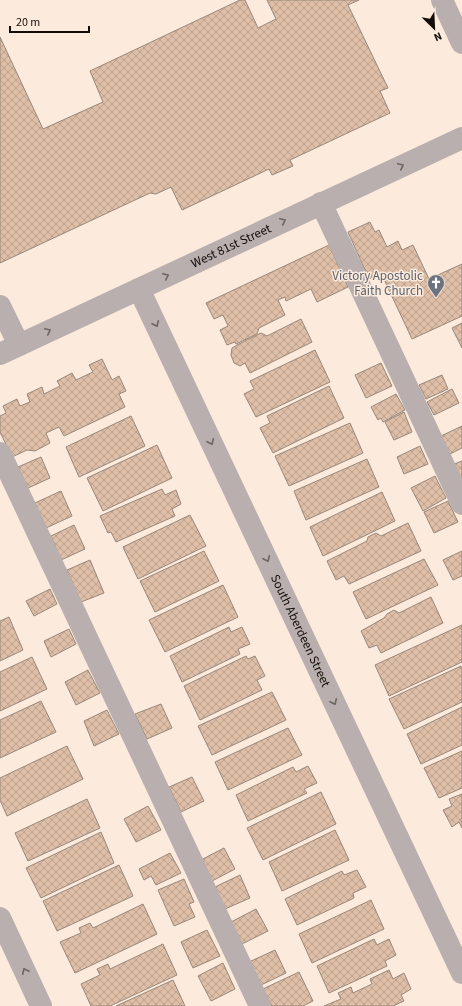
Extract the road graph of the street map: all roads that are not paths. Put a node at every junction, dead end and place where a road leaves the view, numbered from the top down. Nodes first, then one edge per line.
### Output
1 (442, 0) edge
2 (462, 44) edge
3 (462, 138) edge
4 (321, 204) junction
5 (139, 289) junction
6 (0, 306) edge
7 (9, 350) edge
8 (0, 453) edge
9 (462, 504) edge
10 (0, 918) edge
11 (462, 973) edge
12 (41, 1006) edge
13 (260, 1006) edge

1 - 2 street
4 -> 3 street, West 81st Street
5 -> 4 street, West 81st Street
4 - 9 street
7 -> 5 street, West 81st Street
5 -> 11 street, South Aberdeen Street
6 - 7 street
8 - 13 street
12 -> 10 street

